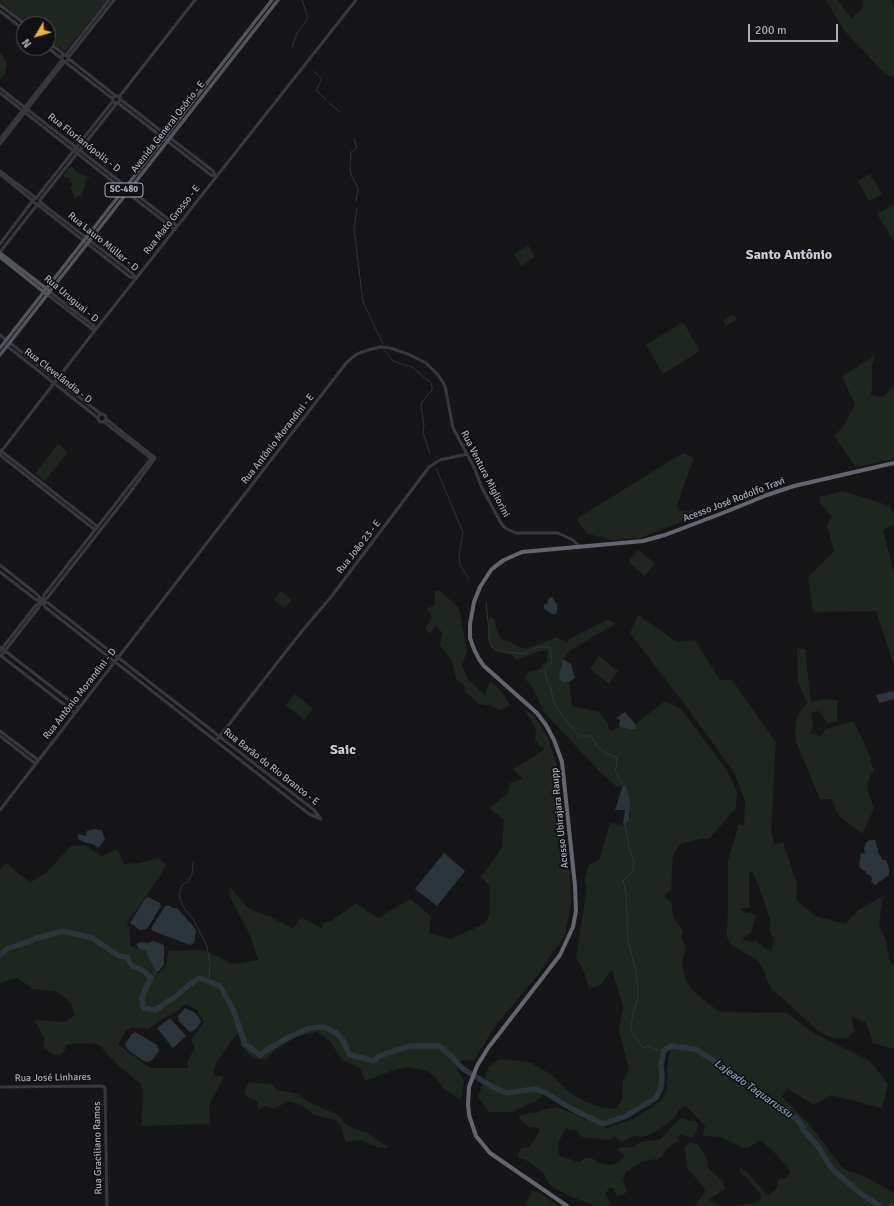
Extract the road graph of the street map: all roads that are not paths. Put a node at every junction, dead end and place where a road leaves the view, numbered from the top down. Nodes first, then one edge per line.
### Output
1 (110, 0) edge
2 (114, 0) edge
3 (195, 0) edge
4 (272, 0) edge
5 (278, 0) edge
6 (356, 0) edge
7 (0, 5) edge
8 (0, 11) edge
9 (16, 17) edge
10 (16, 24) edge
11 (244, 40) junction
12 (56, 48) edge
13 (56, 55) edge
14 (67, 57) junction
15 (63, 61) junction
16 (90, 78) junction
17 (0, 88) edge
18 (0, 93) edge
19 (118, 97) junction
20 (113, 100) junction
21 (117, 103) junction
22 (26, 108) junction
23 (23, 111) junction
24 (141, 115) junction
25 (138, 119) junction
26 (97, 122) junction
27 (100, 124) junction
28 (51, 127) junction
29 (48, 131) junction
30 (6, 134) junction
31 (169, 136) junction
32 (0, 139) edge
33 (166, 140) junction
34 (0, 144) edge
35 (76, 147) junction
36 (80, 150) junction
37 (74, 151) junction
38 (77, 153) junction
39 (194, 156) junction
40 (191, 160) junction
41 (104, 169) junction
42 (0, 171) edge
43 (102, 172) junction
44 (0, 174) edge
45 (54, 175) junction
46 (216, 176) junction
47 (58, 178) junction
48 (9, 180) junction
49 (127, 190) junction
50 (35, 199) junction
51 (39, 203) junction
52 (154, 207) junction
53 (151, 211) junction
54 (16, 223) junction
55 (20, 226) junction
56 (177, 226) junction
57 (175, 230) junction
58 (87, 241) junction
59 (0, 244) edge
60 (0, 252) edge
61 (0, 257) edge
62 (114, 259) junction
63 (111, 262) junction
64 (136, 278) junction
65 (47, 292) junction
66 (96, 329) junction
67 (0, 335) edge
68 (5, 342) edge
69 (0, 348) edge
70 (0, 355) edge
71 (420, 359) joint
72 (56, 381) junction
73 (84, 401) junction
74 (81, 404) junction
75 (101, 414) junction
76 (98, 418) junction
77 (106, 418) junction
78 (104, 422) junction
79 (0, 452) edge
80 (467, 454) junction
81 (153, 458) junction
82 (894, 463) edge
83 (98, 529) junction
84 (578, 546) junction
85 (79, 550) junction
86 (82, 553) junction
87 (0, 566) edge
88 (0, 572) edge
89 (15, 577) junction
90 (56, 579) junction
91 (12, 581) junction
92 (60, 582) junction
93 (172, 588) joint
94 (42, 601) junction
95 (83, 630) junction
96 (80, 634) junction
97 (2, 649) edge
98 (1, 655) edge
99 (118, 658) junction
100 (115, 662) junction
101 (37, 676) junction
102 (143, 677) junction
103 (33, 681) junction
104 (139, 681) junction
105 (79, 708) junction
106 (75, 714) junction
107 (190, 714) junction
108 (186, 718) junction
109 (0, 730) edge
110 (0, 736) edge
111 (220, 737) junction
112 (216, 741) junction
113 (38, 760) junction
114 (36, 764) junction
115 (0, 810) edge
116 (0, 1087) edge
117 (105, 1089) joint
118 (107, 1206) edge
119 (567, 1206) edge

1 - 14 street
2 - 14 street
3 - 19 street
4 - 11 main road, SC-480
5 - 11 main road, SC-480
6 - 46 street, Rua Mato Grosso - E
7 - 9 street
8 - 10 street
11 - 31 main road, Avenida General Osório - E / SC-480
12 - 14 street
13 - 15 street
14 - 15 street
14 - 15 street
14 - 16 street
15 - 16 street
15 - 22 street
16 - 19 street
16 - 20 street
17 - 22 street, Rua Florianópolis - D
18 - 23 street, Rua Florianópolis - D
19 - 20 street
19 - 21 street
19 - 24 street
20 - 21 street
20 - 26 street
21 - 25 street
21 - 27 street
22 - 23 street
22 - 28 street, Rua Florianópolis - D
23 - 29 street, Rua Florianópolis - D
23 - 30 street
24 - 25 street
24 - 31 street
25 - 33 street
26 - 27 street
26 - 35 street
27 - 36 street
28 - 29 street
28 - 35 street, Rua Florianópolis - D
29 - 37 street, Rua Florianópolis - D
30 - 32 street
30 - 34 street
31 - 33 main road, Avenida General Osório - E / SC-480
31 - 39 street
33 - 40 street
33 - 49 main road, Avenida General Osório - E / SC-480
35 - 36 street, Rua Florianópolis - D
35 - 37 street
36 - 38 street
36 - 41 street, Rua Florianópolis - D
37 - 38 street, Rua Florianópolis - D
37 - 45 street
38 - 43 street, Rua Florianópolis - D
38 - 47 street
39 - 40 street
39 - 46 street
40 - 46 street
41 - 43 street
41 - 49 street, Rua Florianópolis - D
42 - 48 street
43 - 49 street, Rua Florianópolis - D
44 - 48 street
45 - 47 street
45 - 50 street
46 - 56 street, Rua Mato Grosso - E
47 - 51 street
48 - 50 street
49 - 52 street, Rua Florianópolis - D
49 - 53 street, Rua Florianópolis - D
49 - 58 main road, Avenida General Osório - E / SC-480
50 - 51 street
50 - 51 street
50 - 54 street
51 - 55 street
51 - 58 street, Rua Lauro Müller - D
52 - 53 street
52 - 56 street, Rua Florianópolis - D
53 - 57 street, Rua Florianópolis - D
54 - 55 street
54 - 59 street
55 - 60 street
56 - 57 street, Rua Mato Grosso - E
57 - 64 street, Rua Mato Grosso - E
58 - 62 street, Rua Lauro Müller - D
58 - 63 street, Rua Lauro Müller - D
58 - 65 main road, Avenida General Osório - E
60 - 65 main road, Rua Uruguai - D
61 - 65 main road, Rua Uruguai - D
62 - 63 street
62 - 64 street, Rua Lauro Müller - D
63 - 64 street, Rua Lauro Müller - D
64 - 66 street, Rua Mato Grosso - E
65 - 66 street, Rua Uruguai - D
65 - 68 main road, Avenida General Osório - E
66 - 72 street, Rua Mato Grosso - E
67 - 68 street, Rua Clevelândia - D
68 - 69 main road, Avenida General Osório - E
68 - 70 main road, Avenida General Osório - E
68 - 72 street, Rua Clevelândia - D
71 - 80 street, Rua Ventura Migliorini
71 - 93 street, Rua Antônio Morandini - E
72 - 73 street, Rua Clevelândia - D
72 - 74 street, Rua Clevelândia - D
72 - 79 street, Rua Mato Grosso - E
73 - 74 street
73 - 75 street, Rua Clevelândia - D
74 - 76 street, Rua Clevelândia - D
75 - 76 street
75 - 77 street
76 - 78 street
77 - 78 street
77 - 81 street
78 - 81 street
79 - 83 street
80 - 84 street, Rua Ventura Migliorini
80 - 111 street, Rua João 23 - E
81 - 83 street
82 - 84 highway, Acesso José Rodolfo Travi
83 - 85 street
83 - 86 street
84 - 119 highway, Acesso Ubirajara Raupp
85 - 86 street
85 - 90 street
86 - 92 street
87 - 89 street, Rua Barão do Rio Branco - E
88 - 91 street, Rua Barão do Rio Branco - E
89 - 91 street
89 - 94 street, Rua Barão do Rio Branco - E
90 - 92 street
90 - 94 street
91 - 94 street, Rua Barão do Rio Branco - E
92 - 94 street
93 - 99 street, Rua Antônio Morandini - D
94 - 95 street, Rua Barão do Rio Branco - E
94 - 96 street, Rua Barão do Rio Branco - E
94 - 97 street
95 - 96 street
95 - 99 street, Rua Barão do Rio Branco - E
96 - 100 street, Rua Barão do Rio Branco - E
97 - 98 street
97 - 101 street
98 - 103 street
99 - 100 street, Rua Antônio Morandini - D
99 - 102 street, Rua Barão do Rio Branco - E
100 - 104 street, Rua Barão do Rio Branco - E
100 - 105 street, Rua Antônio Morandini - D
101 - 103 street
101 - 105 street
102 - 104 street
102 - 107 street, Rua Barão do Rio Branco - E
103 - 106 street
104 - 108 street, Rua Barão do Rio Branco - E
105 - 106 street, Rua Antônio Morandini - D
106 - 113 street, Rua Antônio Morandini - D
107 - 108 street
107 - 111 street, Rua Barão do Rio Branco - E
108 - 112 street, Rua Barão do Rio Branco - E
109 - 113 street
110 - 114 street
111 - 112 street, Rua João 23 - E
111 - 112 street, Rua Barão do Rio Branco - E
113 - 114 street, Rua Antônio Morandini - D
114 - 115 street, Rua Antônio Morandini - D
116 - 117 street, Rua José Linhares
117 - 118 street, Rua Graciliano Ramos

